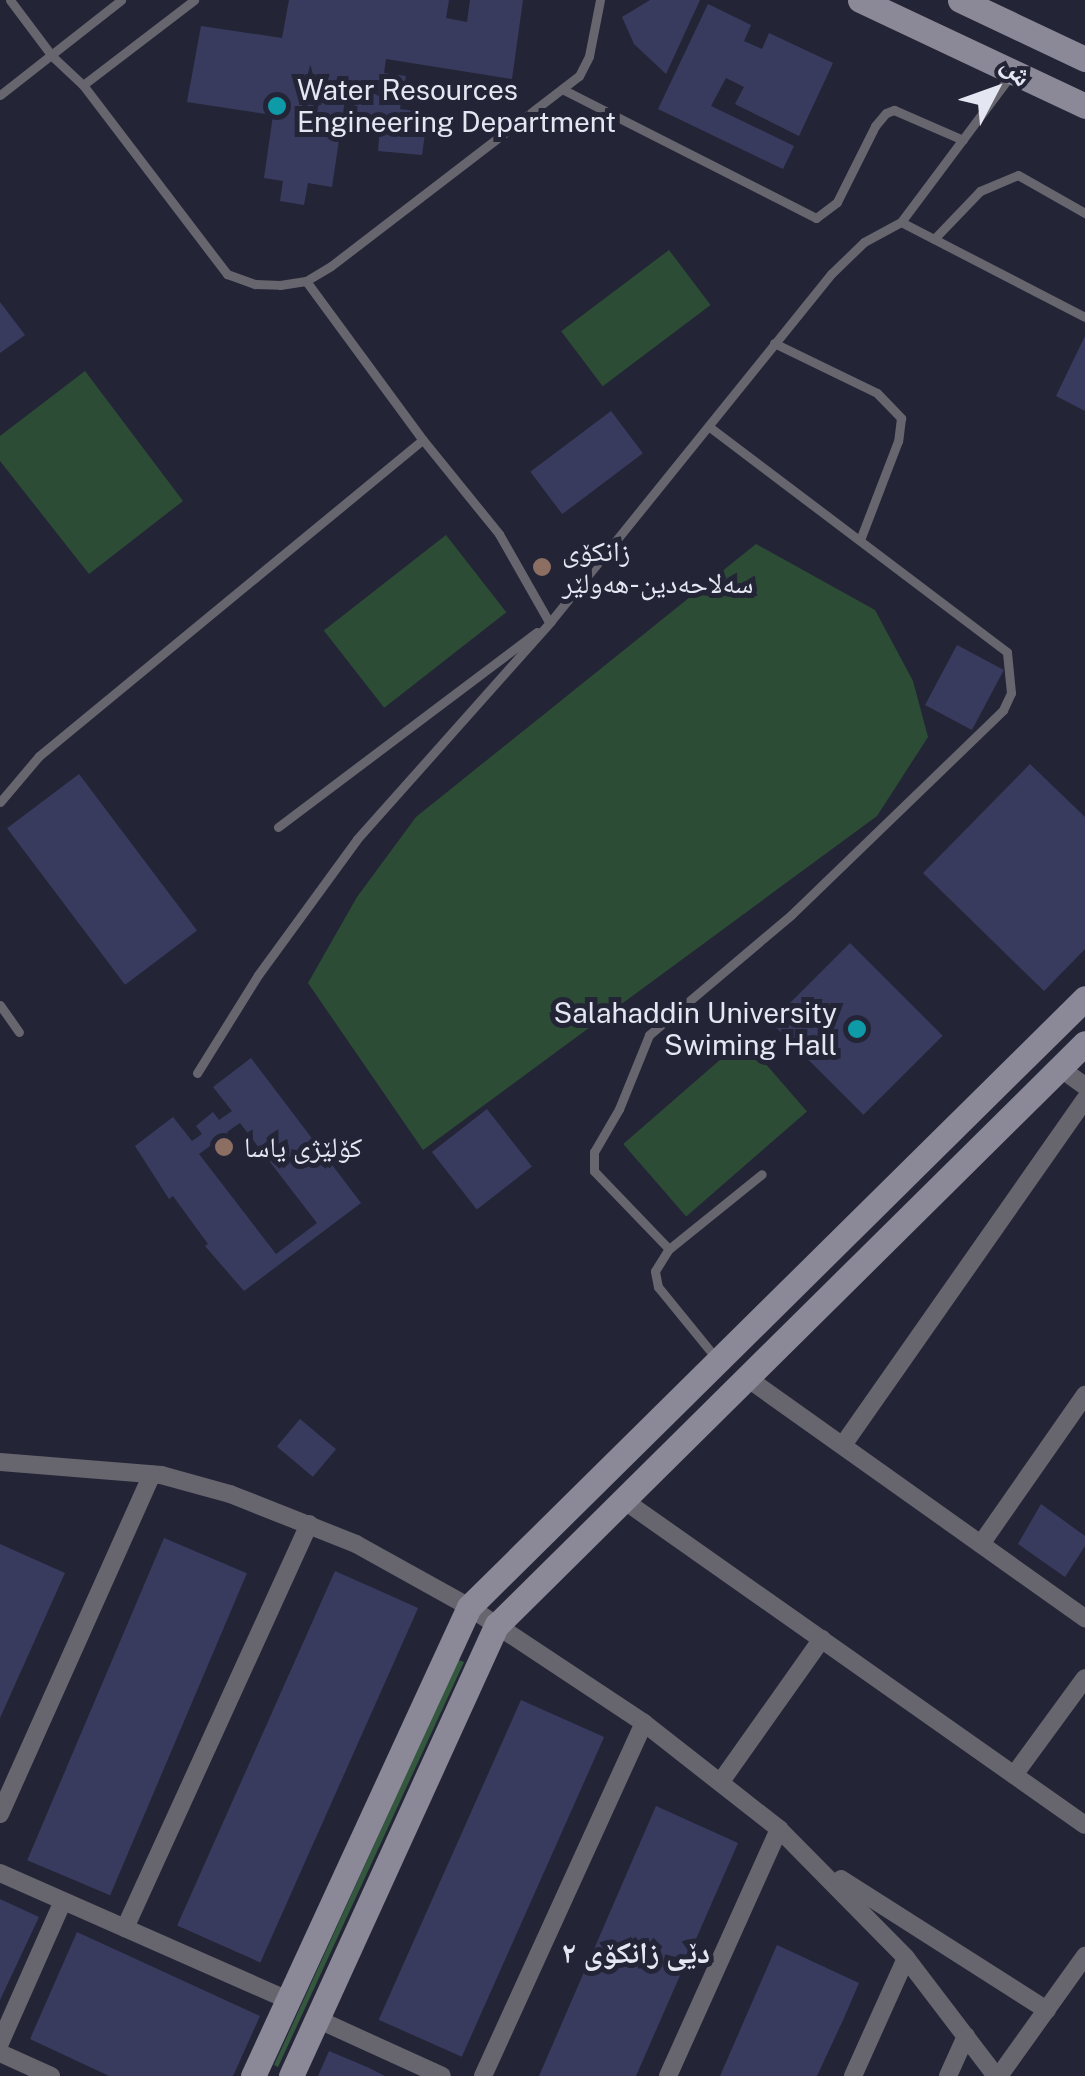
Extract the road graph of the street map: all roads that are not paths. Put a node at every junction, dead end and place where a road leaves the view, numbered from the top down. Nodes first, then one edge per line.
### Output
1 (10, 0) edge
2 (121, 0) edge
3 (194, 0) edge
4 (600, 0) edge
5 (860, 0) edge
6 (962, 0) edge
7 (1084, 53) edge
8 (52, 56) junction
9 (1013, 72) junction
10 (83, 85) junction
11 (562, 89) junction
12 (0, 95) edge
13 (1085, 106) edge
14 (964, 140) junction
15 (1085, 213) edge
16 (901, 222) junction
17 (934, 239) junction
18 (306, 281) junction
19 (1085, 317) edge
20 (774, 343) junction
21 (710, 427) junction
22 (423, 440) junction
23 (860, 540) junction
24 (551, 621) junction
25 (0, 802) edge
26 (278, 827) dead end
27 (1085, 998) edge
28 (0, 1004) edge
29 (19, 1032) dead end
30 (1085, 1043) edge
31 (1060, 1068) junction
32 (198, 1072) dead end
33 (1085, 1086) edge
34 (1085, 1098) edge
35 (932, 1149) junction
36 (762, 1174) dead end
37 (953, 1174) junction
38 (670, 1249) junction
39 (718, 1360) junction
40 (747, 1378) junction
41 (1085, 1395) edge
42 (842, 1445) junction
43 (0, 1462) edge
44 (152, 1474) junction
45 (622, 1499) junction
46 (309, 1524) junction
47 (981, 1544) junction
48 (468, 1607) junction
49 (1085, 1618) edge
50 (497, 1625) junction
51 (822, 1640) junction
52 (1085, 1678) edge
53 (644, 1723) junction
54 (1014, 1775) junction
55 (722, 1780) junction
56 (0, 1814) edge
57 (1085, 1825) edge
58 (778, 1829) junction
59 (810, 1859) junction
60 (0, 1873) edge
61 (63, 1901) junction
62 (126, 1928) junction
63 (1085, 1956) edge
64 (906, 1958) junction
65 (288, 2000) junction
66 (1047, 2010) junction
67 (316, 2019) junction
68 (966, 2036) junction
69 (0, 2043) edge
70 (0, 2053) edge
71 (51, 2076) edge
72 (253, 2076) edge
73 (290, 2076) edge
74 (442, 2076) edge
75 (483, 2076) edge
76 (668, 2076) edge
77 (852, 2076) edge
78 (948, 2076) edge
79 (998, 2076) edge

1 - 8 lane
2 - 8 lane
3 - 10 lane
4 - 11 lane
5 - 9 street
6 - 7 street
8 - 10 lane
8 - 12 lane
9 - 13 street
9 - 14 lane
10 - 18 lane
11 - 14 lane
11 - 18 lane
14 - 16 lane
15 - 17 lane
16 - 17 lane
16 - 20 lane
17 - 19 lane
18 - 22 lane
20 - 21 lane
20 - 23 lane
21 - 23 lane
21 - 24 lane
22 - 24 lane
22 - 25 lane
23 - 38 lane
24 - 26 lane
24 - 32 lane
27 - 35 street
28 - 29 lane
30 - 31 street
31 - 33 street
31 - 37 street
34 - 42 street
35 - 37 street
35 - 39 street
36 - 38 lane
37 - 40 street
38 - 39 lane
39 - 48 street
40 - 42 street
40 - 45 street
41 - 47 street
42 - 47 street
43 - 44 street
44 - 46 street
44 - 56 street
45 - 50 street
45 - 51 street
46 - 48 street
46 - 62 street
47 - 49 street
48 - 50 street
48 - 65 street
50 - 53 street
50 - 67 street
51 - 54 street
51 - 55 street
52 - 54 street
53 - 55 street
53 - 75 street
54 - 57 street
55 - 58 street
58 - 59 street
58 - 76 street
59 - 64 street
59 - 66 street
60 - 61 street
61 - 62 street
61 - 69 street
62 - 65 street
63 - 66 street
64 - 68 street
64 - 77 street
65 - 72 street
66 - 79 street
67 - 73 street
67 - 74 street
68 - 78 street
68 - 79 street
70 - 71 street

